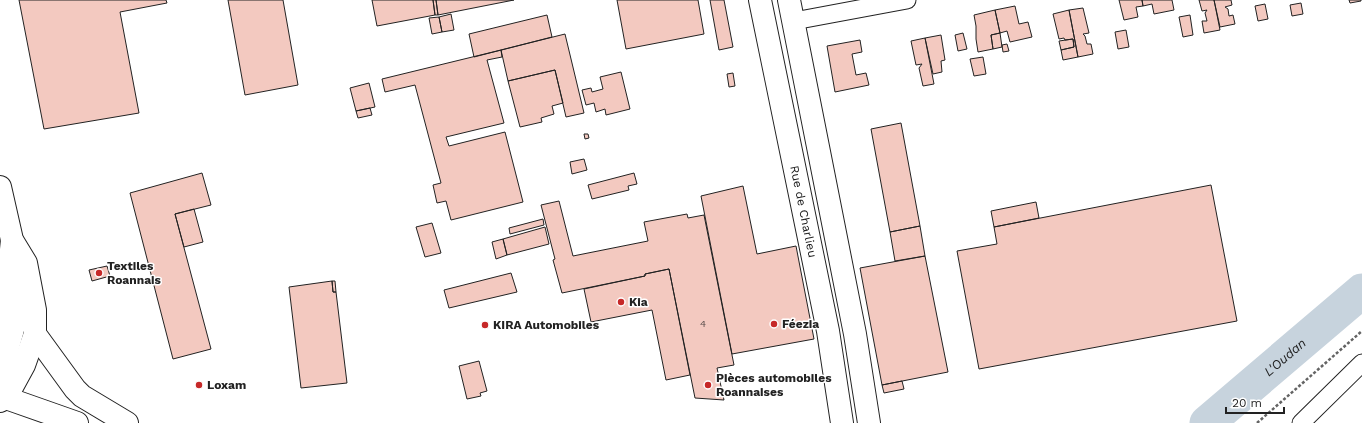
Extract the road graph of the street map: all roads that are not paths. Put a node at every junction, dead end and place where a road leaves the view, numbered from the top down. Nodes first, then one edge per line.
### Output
1 (760, 0) edge
2 (789, 0) edge
3 (907, 0) edge
4 (794, 21) junction
5 (0, 187) edge
6 (12, 240) junction
7 (0, 328) edge
8 (35, 334) junction
9 (1362, 363) edge
10 (3, 400) edge
11 (77, 423) edge
12 (127, 423) edge
13 (842, 423) edge
14 (869, 423) edge
15 (1301, 423) edge

1 - 13 main road, Rue de Charlieu
2 - 4 main road
3 - 4 street
4 - 14 main road
5 - 6 main road
6 - 7 main road
6 - 8 main road
6 - 10 main road
8 - 10 main road
8 - 12 main road
9 - 15 street
10 - 11 main road

